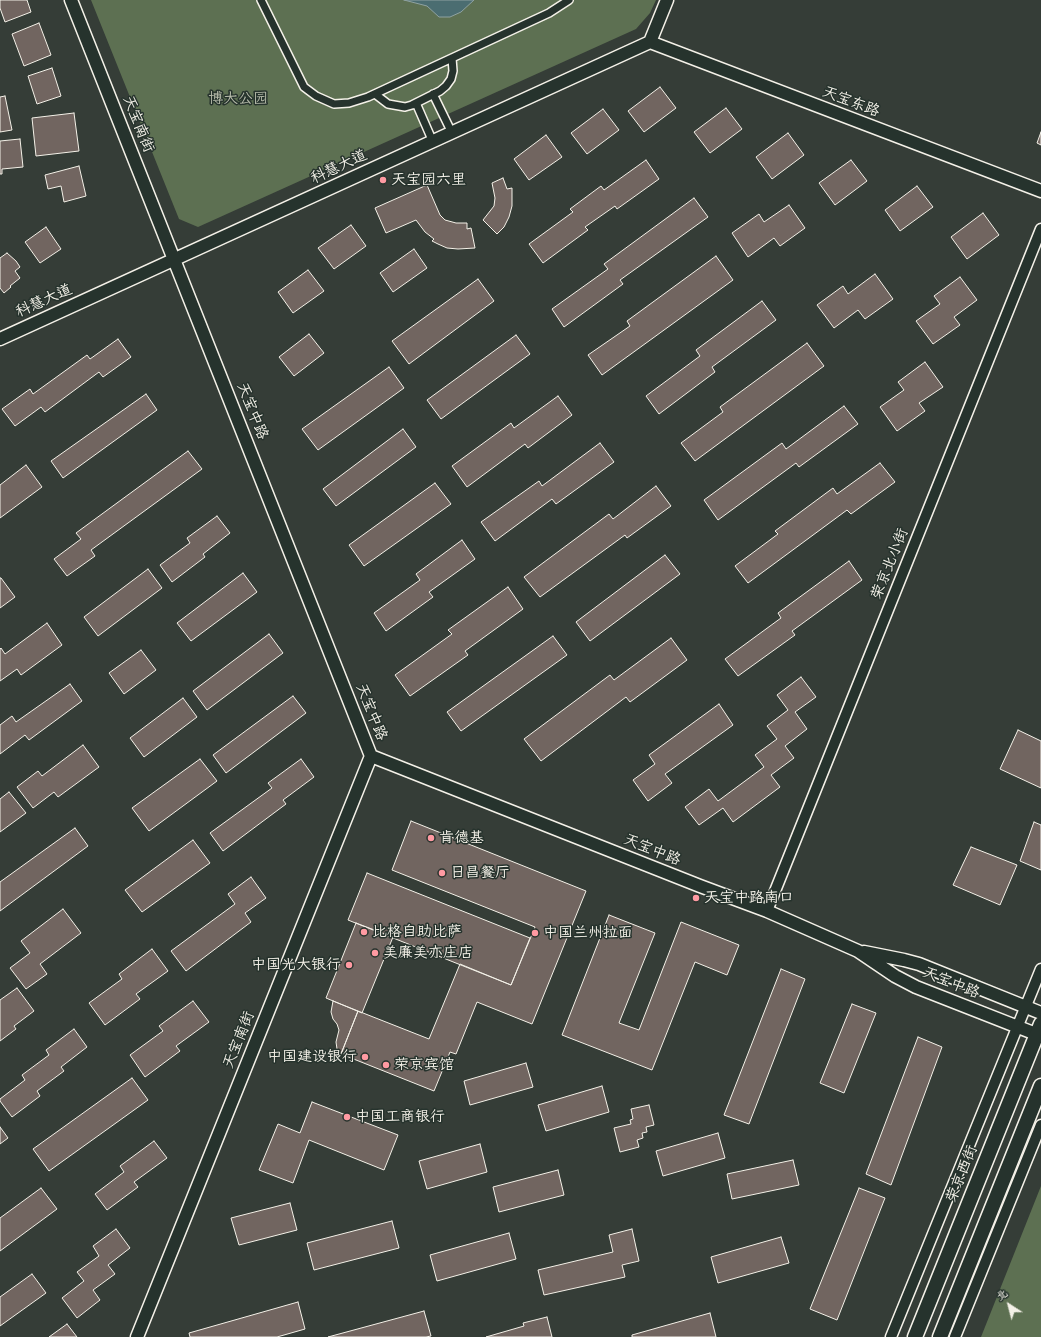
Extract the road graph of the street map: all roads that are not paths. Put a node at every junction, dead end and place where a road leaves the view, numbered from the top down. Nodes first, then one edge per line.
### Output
1 (71, 0) edge
2 (261, 0) edge
3 (570, 0) edge
4 (667, 0) edge
5 (650, 42) junction
6 (452, 58) junction
7 (376, 94) junction
8 (433, 94) junction
9 (416, 103) junction
10 (452, 133) junction
11 (433, 142) junction
12 (1041, 191) edge
13 (1041, 229) edge
14 (174, 260) junction
15 (0, 339) edge
16 (371, 756) junction
17 (767, 911) junction
18 (858, 951) junction
19 (1041, 969) edge
20 (1025, 1007) junction
21 (1041, 1013) edge
22 (1017, 1027) junction
23 (1040, 1031) edge
24 (1041, 1086) edge
25 (1041, 1125) edge
26 (137, 1337) edge
27 (891, 1337) edge
28 (915, 1337) edge
29 (940, 1337) edge
30 (955, 1337) edge

1 - 14 street, 天宝南街
2 - 7 street
3 - 6 street
4 - 5 street
5 - 10 street, 科慧大道
5 - 12 street, 天宝东路
6 - 7 street
6 - 8 street
7 - 9 street
8 - 9 street
8 - 10 street
9 - 11 street
10 - 11 street, 科慧大道
11 - 14 street, 科慧大道
13 - 17 street, 荣京北小街
14 - 15 street, 科慧大道
14 - 16 street, 天宝中路
16 - 17 street, 天宝中路
16 - 26 street, 天宝南街
17 - 18 street, 天宝中路
18 - 20 street, 天宝中路
18 - 22 street, 天宝中路
19 - 20 street
20 - 21 street, 天宝中路
20 - 22 street
22 - 23 street, 天宝中路
22 - 27 street
23 - 28 main road, 荣京西街
24 - 29 main road
25 - 30 street

